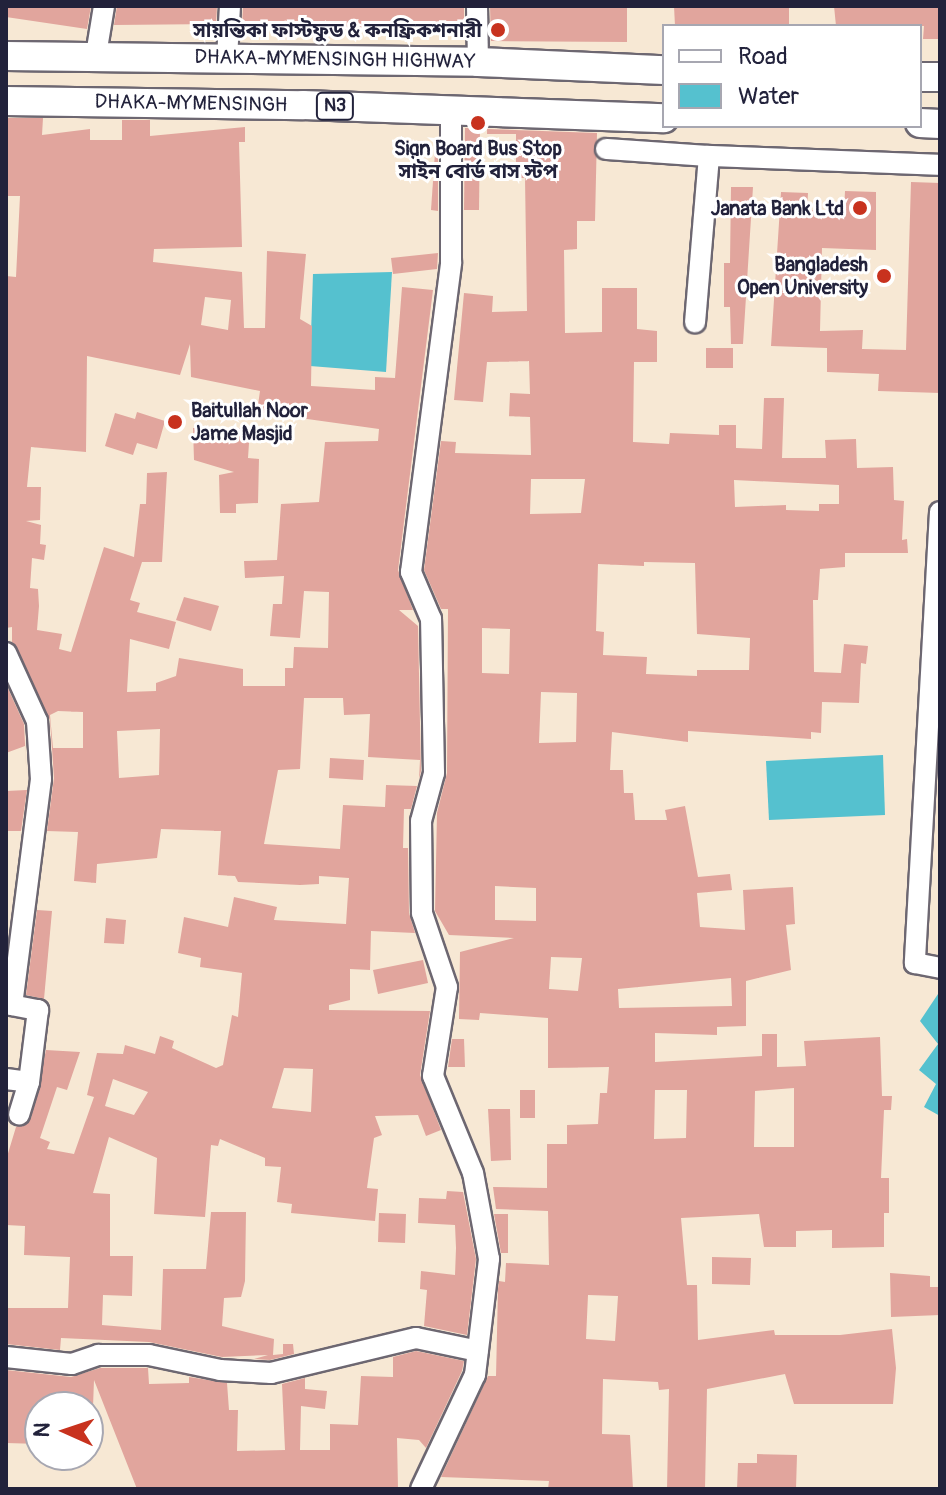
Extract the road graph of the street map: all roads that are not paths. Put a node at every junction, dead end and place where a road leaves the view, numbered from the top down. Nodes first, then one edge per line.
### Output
1 (104, 6) edge
2 (230, 6) edge
3 (477, 6) edge
4 (96, 55) junction
5 (6, 56) edge
6 (227, 58) junction
7 (478, 62) junction
8 (662, 70) edge
9 (6, 101) edge
10 (451, 111) junction
11 (662, 118) edge
12 (606, 149) dead end
13 (709, 156) junction
14 (940, 165) edge
15 (695, 322) dead end
16 (940, 512) edge
17 (6, 653) edge
18 (940, 968) edge
19 (9, 1004) edge
20 (6, 1079) edge
21 (29, 1082) junction
22 (19, 1114) dead end
23 (478, 1351) junction
24 (6, 1357) edge
25 (421, 1489) edge

1 - 4 street
2 - 6 street
3 - 7 street
4 - 5 highway, DHAKA-MYMENSINGH HIGHWAY
4 - 6 highway, DHAKA-MYMENSINGH HIGHWAY
6 - 7 highway, DHAKA-MYMENSINGH HIGHWAY
7 - 8 highway, DHAKA-MYMENSINGH HIGHWAY
9 - 10 highway, DHAKA-MYMENSINGH / N3
10 - 11 highway, DHAKA-MYMENSINGH / N3
10 - 23 street
12 - 13 street
13 - 14 street
13 - 15 street
16 - 18 street
17 - 19 street
19 - 21 street
20 - 21 street
21 - 22 street
23 - 24 street
23 - 25 street

